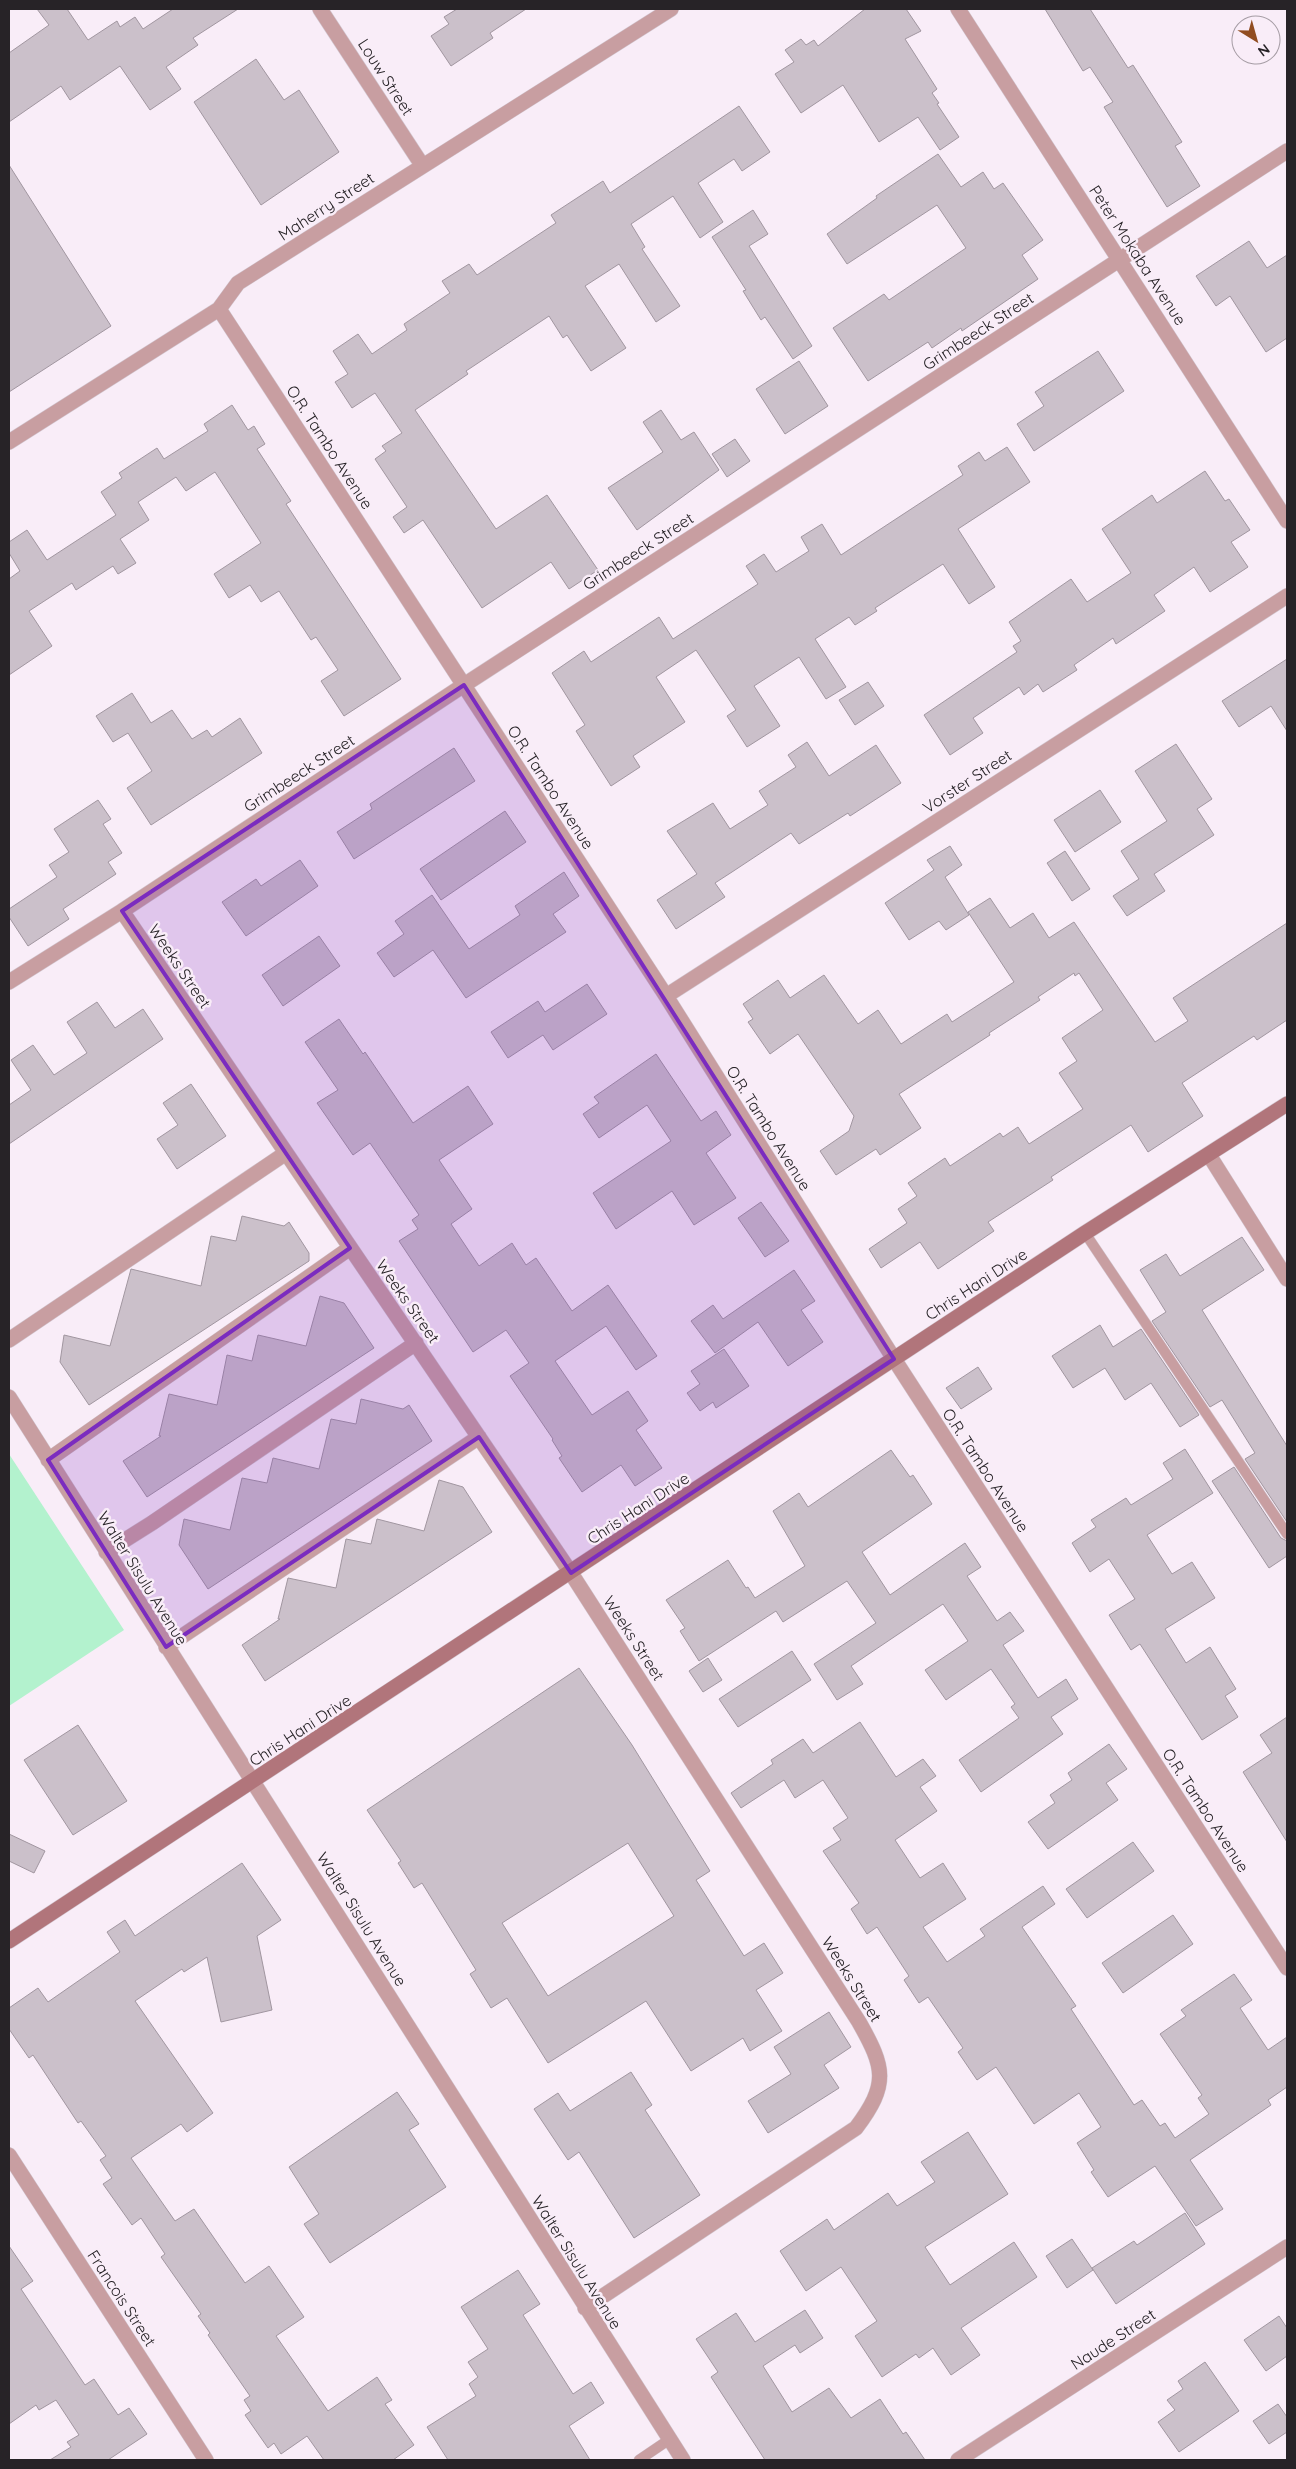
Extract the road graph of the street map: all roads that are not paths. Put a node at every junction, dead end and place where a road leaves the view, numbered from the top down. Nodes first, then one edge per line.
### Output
1 (320, 9) edge
2 (671, 9) edge
3 (958, 9) edge
4 (1287, 151) edge
5 (422, 165) junction
6 (1120, 259) junction
7 (219, 308) junction
8 (9, 442) edge
9 (1287, 521) edge
10 (1287, 596) edge
11 (464, 685) junction
12 (122, 911) junction
13 (9, 982) edge
14 (666, 996) junction
15 (1287, 1104) edge
16 (286, 1153) junction
17 (1209, 1154) junction
18 (1085, 1233) junction
19 (350, 1248) junction
20 (1287, 1279) edge
21 (9, 1340) edge
22 (416, 1343) junction
23 (894, 1359) junction
24 (9, 1397) edge
25 (479, 1437) junction
26 (48, 1460) junction
27 (1287, 1534) edge
28 (106, 1552) junction
29 (571, 1573) junction
30 (166, 1647) junction
31 (252, 1782) junction
32 (9, 1942) edge
33 (1287, 1968) edge
34 (9, 2155) edge
35 (1287, 2247) edge
36 (585, 2308) junction
37 (670, 2439) junction
38 (206, 2460) edge
39 (639, 2460) edge
40 (684, 2460) edge
41 (958, 2460) edge

1 - 5 street, Louw Street
2 - 5 street, Maherry Street
3 - 6 street, Peter Mokaba Avenue
4 - 6 street, Grimbeeck Street
5 - 7 street, Maherry Street
6 - 9 street, Peter Mokaba Avenue
6 - 11 street, Grimbeeck Street
7 - 8 street, Maherry Street
7 - 11 street, O.R. Tambo Avenue
10 - 14 street, Vorster Street
11 - 12 street, Grimbeeck Street
11 - 14 street, O.R. Tambo Avenue
12 - 13 street, Grimbeeck Street
12 - 16 street, Weeks Street
14 - 23 street, O.R. Tambo Avenue
15 - 17 street, Chris Hani Drive
16 - 19 street, Weeks Street
16 - 21 street
17 - 18 street, Chris Hani Drive
17 - 20 street
18 - 23 street, Chris Hani Drive
18 - 27 lane
19 - 22 street, Weeks Street
19 - 26 street
22 - 25 street, Weeks Street
22 - 28 street
23 - 29 street, Chris Hani Drive
23 - 33 street, O.R. Tambo Avenue
24 - 26 street, Walter Sisulu Avenue
25 - 29 street, Weeks Street
25 - 30 street
26 - 28 street, Walter Sisulu Avenue
28 - 30 street, Walter Sisulu Avenue
29 - 31 street, Chris Hani Drive
29 - 36 street, Weeks Street
30 - 31 street, Walter Sisulu Avenue
31 - 32 street, Chris Hani Drive
31 - 36 street, Walter Sisulu Avenue
34 - 38 street, Francois Street
35 - 41 street, Naude Street
36 - 37 street, Walter Sisulu Avenue
37 - 39 lane
37 - 40 street, Walter Sisulu Avenue

